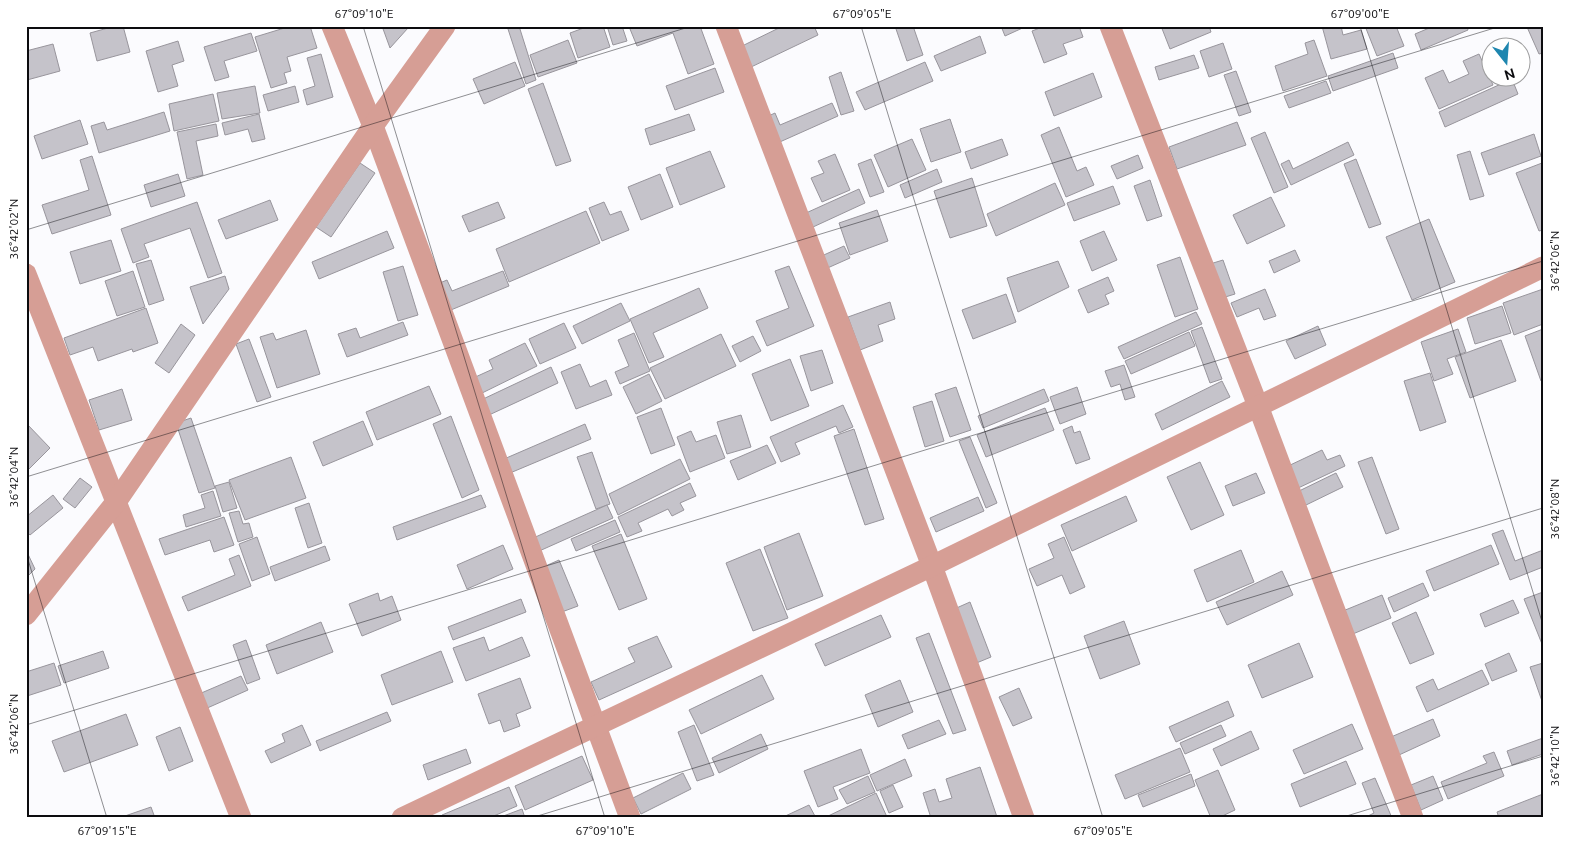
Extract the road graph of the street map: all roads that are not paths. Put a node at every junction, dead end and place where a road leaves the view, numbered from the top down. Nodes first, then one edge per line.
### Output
1 (332, 26) edge
2 (445, 26) edge
3 (726, 26) edge
4 (1110, 26) edge
5 (373, 126) junction
6 (1543, 267) edge
7 (26, 274) edge
8 (1258, 406) junction
9 (116, 502) junction
10 (932, 566) junction
11 (26, 615) edge
12 (596, 726) junction
13 (241, 818) edge
14 (402, 818) edge
15 (630, 818) edge
16 (1024, 818) edge
17 (1413, 818) edge

1 - 5 street
2 - 5 street
3 - 10 street
4 - 8 street
5 - 9 street
5 - 12 street
6 - 8 street
7 - 9 street
8 - 10 street
8 - 17 street
9 - 11 street
9 - 13 street
10 - 12 street
10 - 16 street
12 - 14 street
12 - 15 street

